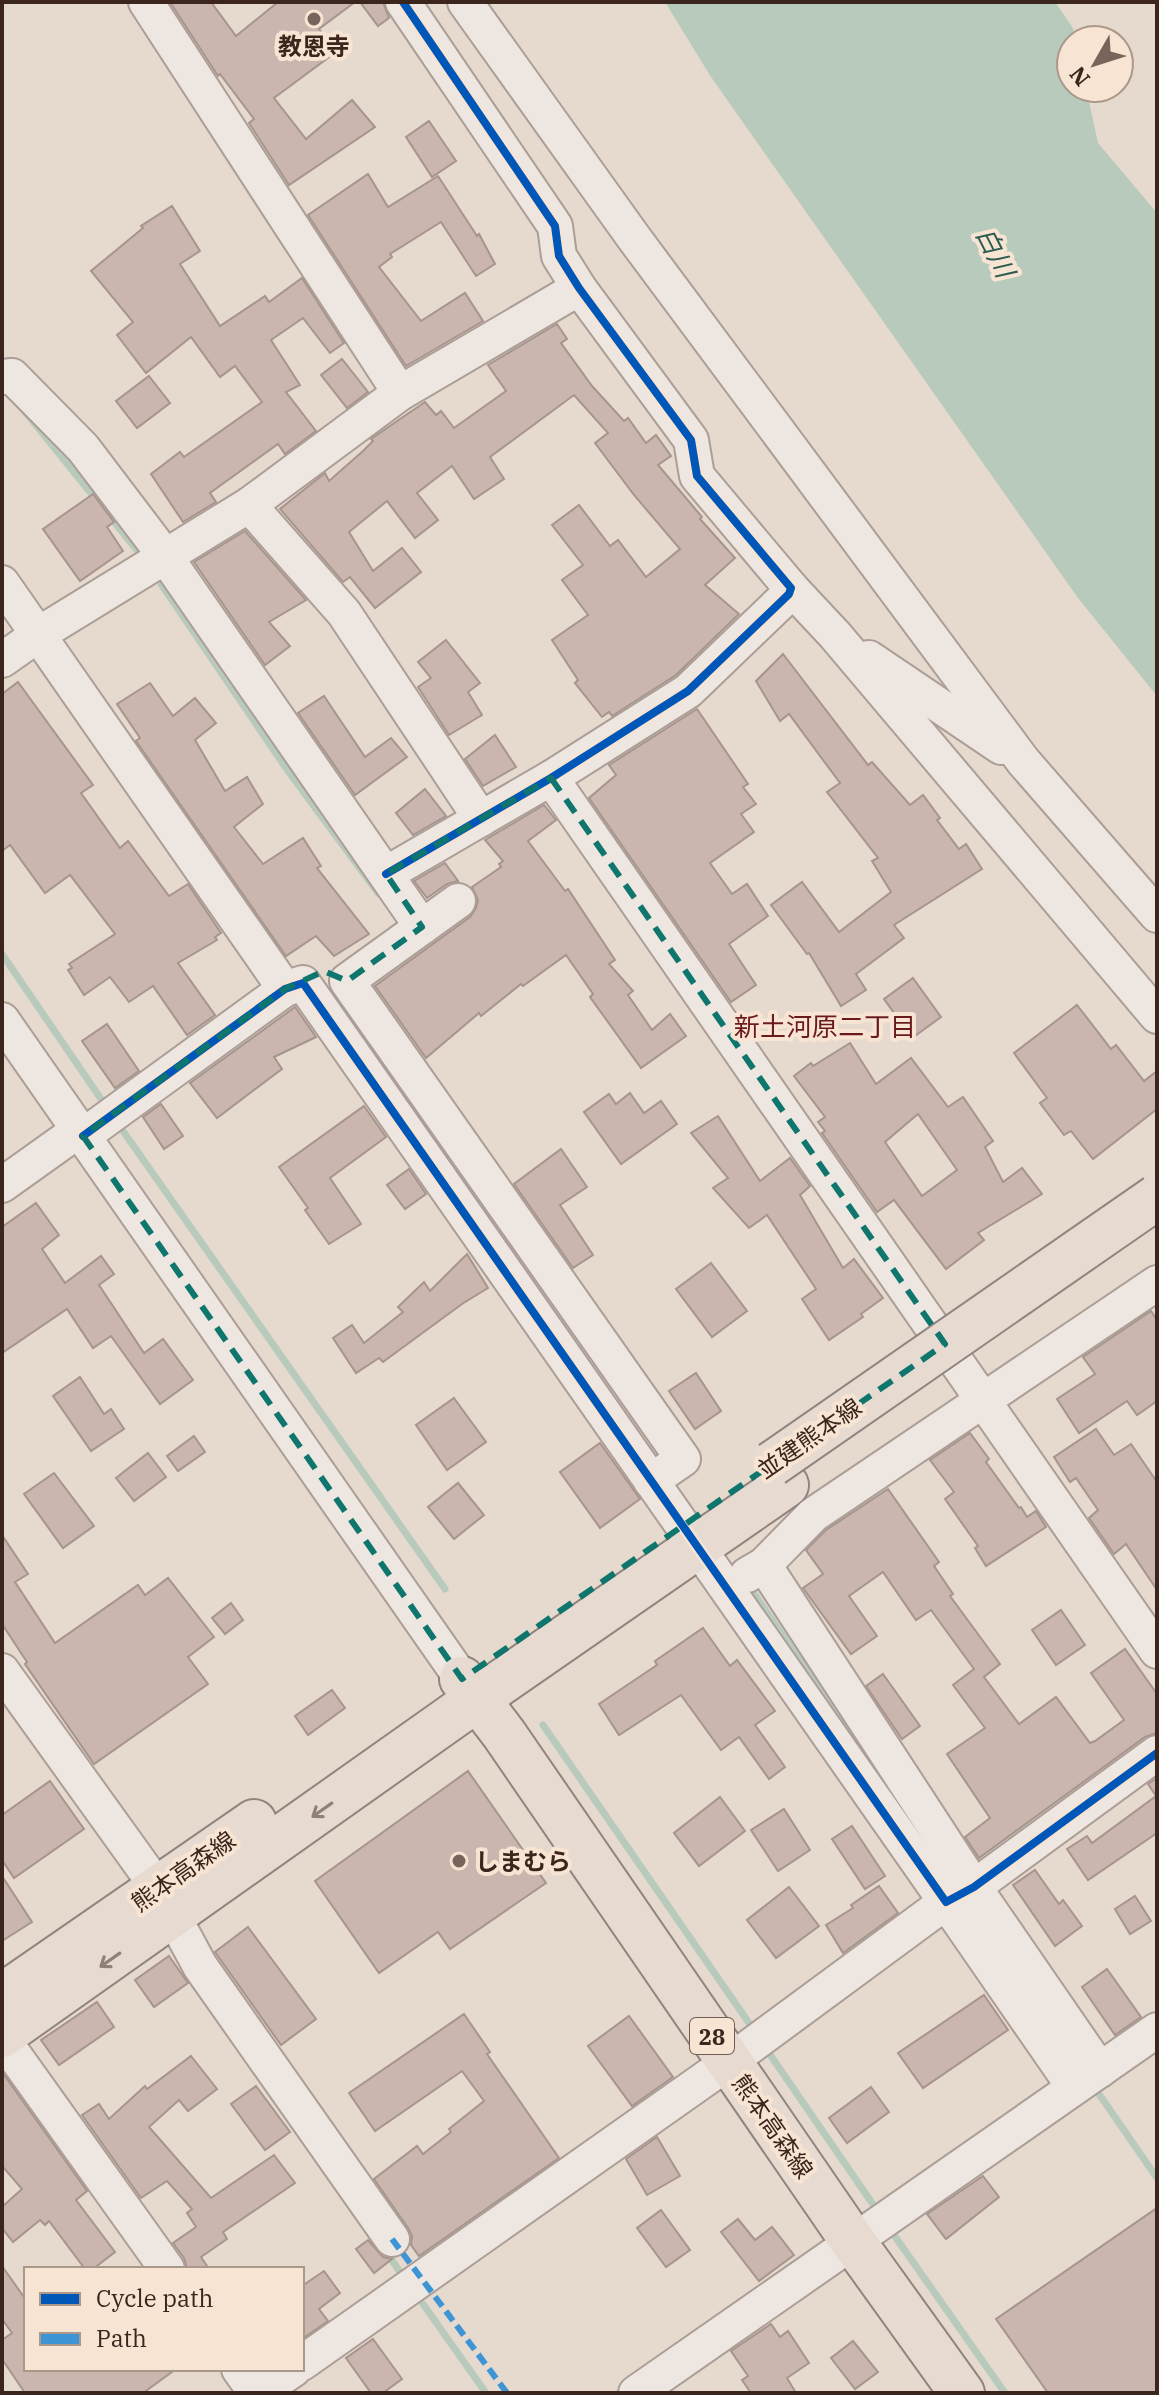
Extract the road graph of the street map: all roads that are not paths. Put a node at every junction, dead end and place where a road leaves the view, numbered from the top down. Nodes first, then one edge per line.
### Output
1 (146, 2) edge
2 (403, 2) edge
3 (465, 2) edge
4 (579, 288) junction
5 (2, 377) edge
6 (400, 393) junction
7 (249, 505) junction
8 (165, 556) junction
9 (2, 583) edge
10 (791, 588) junction
11 (39, 634) junction
12 (835, 635) junction
13 (2, 660) edge
14 (1023, 761) junction
15 (551, 778) junction
16 (481, 819) junction
17 (386, 874) junction
18 (1133, 886) junction
19 (458, 901) dead end
20 (1157, 915) edge
21 (422, 927) junction
22 (1157, 941) edge
23 (347, 981) junction
24 (294, 986) junction
25 (1157, 1016) edge
26 (2, 1020) edge
27 (81, 1133) junction
28 (2, 1185) edge
29 (1157, 1197) edge
30 (1157, 1229) edge
31 (1157, 1283) edge
32 (984, 1400) junction
33 (779, 1474) junction
34 (651, 1481) junction
35 (689, 1535) junction
36 (764, 1565) junction
37 (726, 1589) junction
38 (1157, 1651) edge
39 (2, 1671) edge
40 (470, 1689) junction
41 (1157, 1753) edge
42 (960, 1895) junction
43 (165, 1902) junction
44 (2, 1996) edge
45 (1157, 2030) edge
46 (2, 2037) edge
47 (729, 2062) junction
48 (1087, 2078) junction
49 (392, 2239) dead end
50 (852, 2240) junction
51 (166, 2267) edge
52 (304, 2362) edge
53 (240, 2371) edge
54 (291, 2371) edge
55 (257, 2393) edge
56 (636, 2393) edge
57 (962, 2393) edge

1 - 6 street
2 - 4 street
3 - 14 street
4 - 6 street
4 - 10 street
5 - 8 street
6 - 7 street
7 - 8 street
7 - 16 street
8 - 11 street
8 - 17 street
9 - 11 street
10 - 12 street
10 - 15 street
11 - 13 street
11 - 24 street
12 - 14 street
12 - 25 street
14 - 18 street
15 - 16 street
15 - 32 street
16 - 17 street
17 - 21 street
18 - 20 street
18 - 22 street
19 - 21 street
21 - 23 street
23 - 24 street
23 - 34 street
24 - 27 street
24 - 34 street
26 - 27 street
27 - 28 street
27 - 40 street
29 - 33 main road, 並建熊本線, bridge
30 - 33 main road, 並建熊本線
31 - 32 street
32 - 36 street
32 - 38 street
33 - 35 main road, 並建熊本線
34 - 35 street
35 - 37 street
35 - 40 main road, 並建熊本線
36 - 37 street
36 - 42 street
37 - 42 street
39 - 43 street
40 - 43 main road, 熊本高森線
40 - 47 main road, 熊本高森線 / 28
41 - 42 street
42 - 47 street
42 - 48 street
43 - 44 main road, 熊本高森線
43 -> 46 main road, 熊本高森線
43 - 49 street
45 - 48 street
46 - 51 street
47 - 50 main road, 熊本高森線 / 28
47 - 52 street
48 - 50 street
50 - 56 street
50 - 57 main road, 熊本高森線 / 28
53 - 55 street
54 - 55 street

